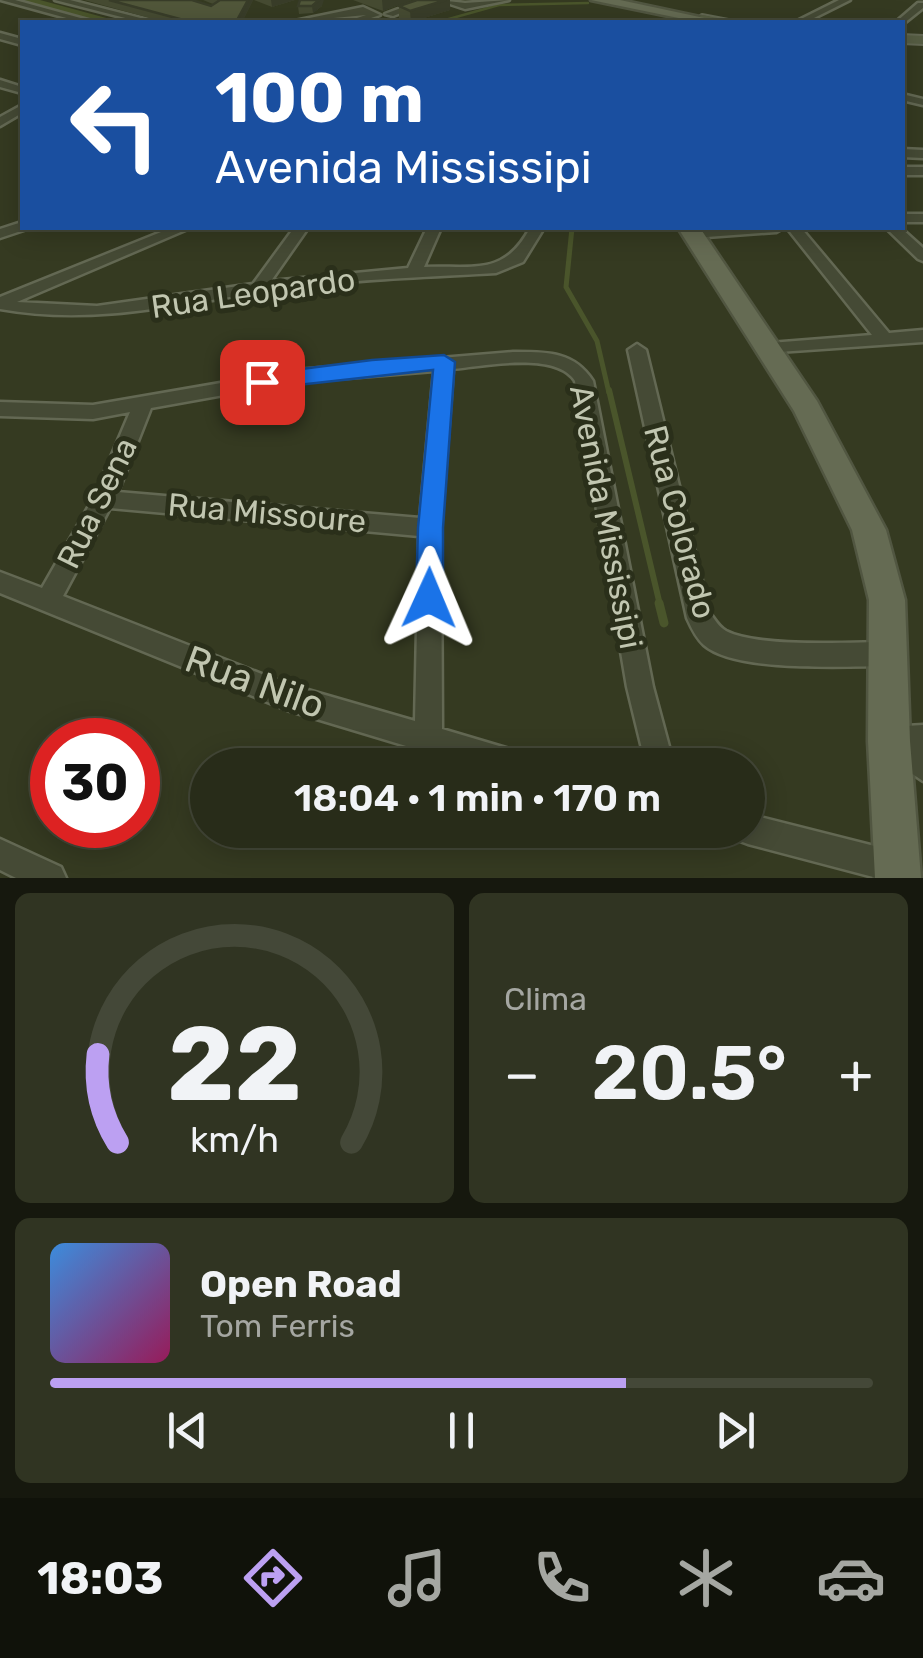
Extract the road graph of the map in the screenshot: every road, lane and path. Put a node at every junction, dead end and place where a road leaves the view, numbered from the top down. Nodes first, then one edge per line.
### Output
1 (5, 0) edge
2 (59, 0) edge
3 (432, 0) edge
4 (442, 0) edge
5 (506, 0) edge
6 (846, 0) edge
7 (598, 6) edge
8 (390, 14) dead end
9 (294, 19) edge
10 (82, 20) edge
11 (143, 20) edge
12 (357, 20) edge
13 (695, 20) edge
14 (804, 20) edge
15 (178, 230) edge
16 (301, 230) edge
17 (433, 230) edge
18 (536, 230) edge
19 (719, 230) edge
20 (796, 230) edge
21 (896, 230) edge
22 (691, 231) edge
23 (923, 256) edge
24 (413, 274) junction
25 (258, 288) junction
26 (0, 304) edge
27 (884, 338) junction
28 (919, 341) edge
29 (770, 349) junction
30 (638, 350) dead end
31 (444, 362) junction
32 (143, 405) junction
33 (0, 408) edge
34 (104, 498) junction
35 (430, 528) junction
36 (0, 582) edge
37 (48, 600) junction
38 (890, 654) junction
39 (923, 739) edge
40 (428, 740) junction
41 (889, 741) junction
42 (456, 748) edge
43 (656, 748) edge
44 (923, 767) edge
45 (765, 834) edge
46 (0, 854) edge
47 (898, 873) edge
48 (50, 878) edge

1 - 10 street
2 - 11 street
3 - 8 street
4 - 5 street
6 - 14 street
7 - 13 main road
9 - 12 street
15 - 26 street
16 - 25 street
17 - 24 street
18 - 24 street, Rua Leopardo
19 - 22 street
20 - 27 street
21 - 23 street
22 - 29 main road
24 - 25 street, Rua Leopardo
25 - 26 street, Rua Leopardo
27 - 28 street
27 - 29 street
29 - 38 main road
30 - 38 street, Rua Colorado
31 - 32 street, Avenida Mississipi
31 - 35 street
31 - 43 street, Avenida Mississipi
32 - 33 street, Avenida Mississipi
32 - 34 street, Rua Sena
34 - 35 street, Rua Missoure
34 - 37 street, Rua Sena
35 - 40 street
36 - 37 street, Rua Nilo
37 - 40 street, Rua Nilo
38 - 41 main road
39 - 41 street
40 - 42 street, Rua Nilo
41 - 44 street
41 - 47 main road
45 - 47 street
46 - 48 street

